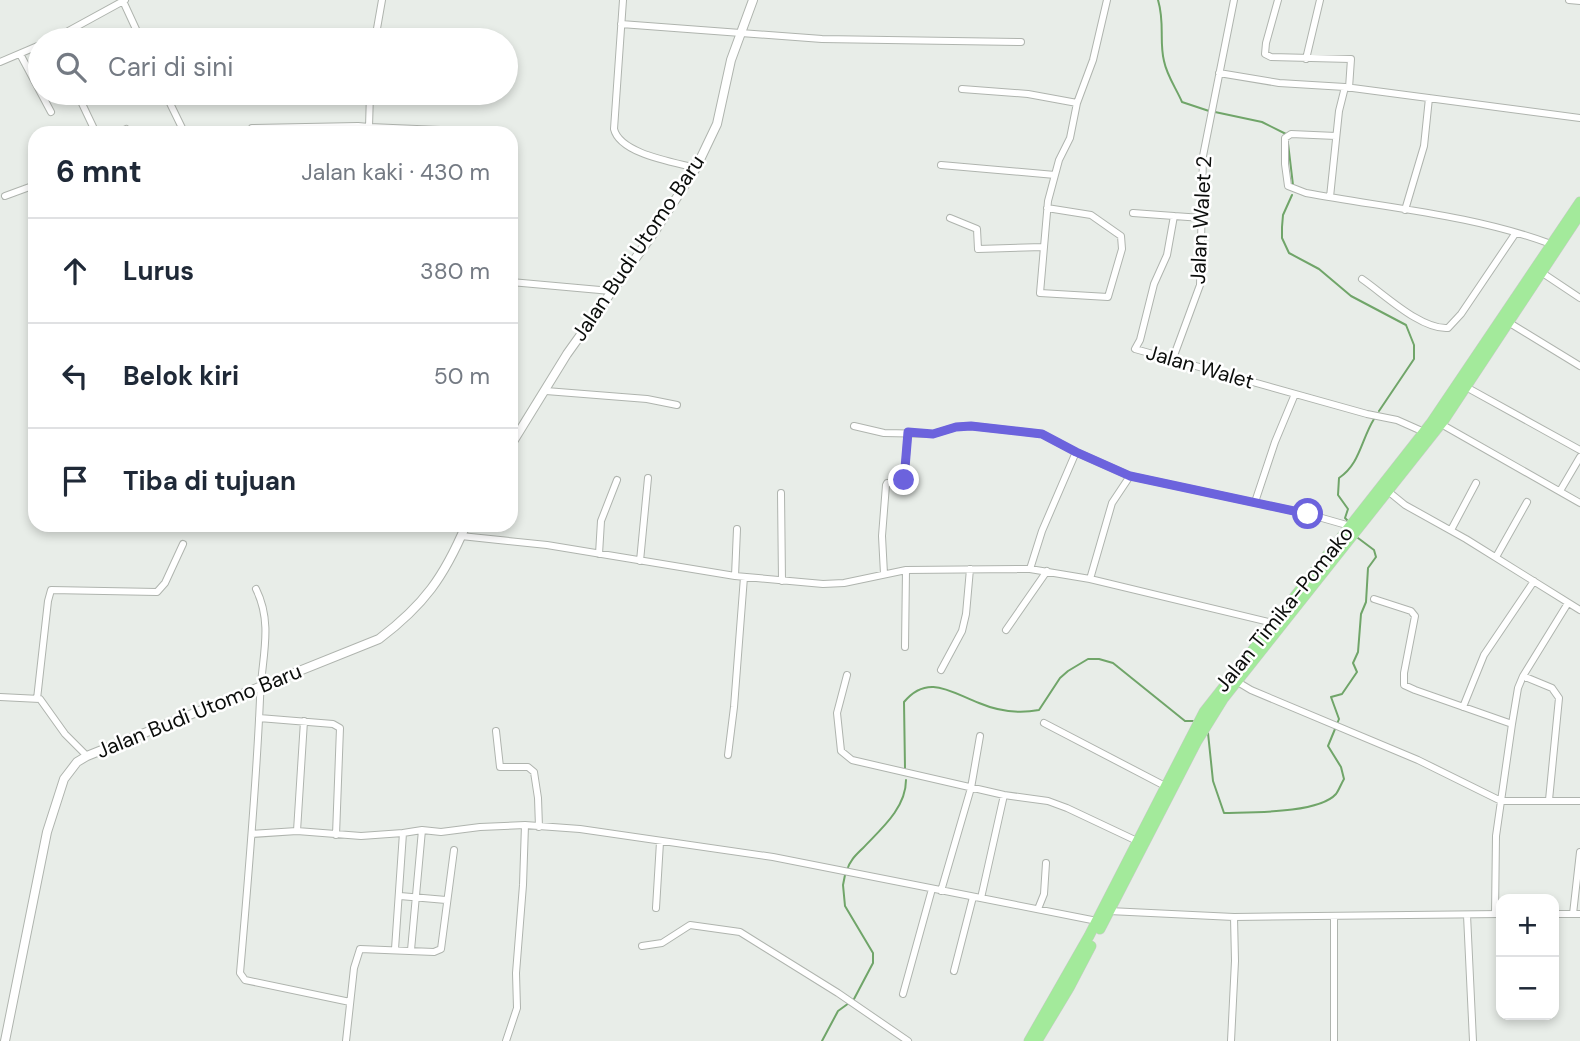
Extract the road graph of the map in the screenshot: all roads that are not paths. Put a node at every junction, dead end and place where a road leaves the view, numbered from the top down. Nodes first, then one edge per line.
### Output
1 (382, 0) edge
2 (623, 0) edge
3 (753, 0) edge
4 (1108, 0) edge
5 (1234, 0) edge
6 (1278, 0) edge
7 (1320, 0) edge
8 (1570, 0) edge
9 (124, 1) edge
10 (1580, 1) edge
11 (621, 24) junction
12 (75, 28) edge
13 (136, 28) edge
14 (377, 28) edge
15 (741, 35) junction
16 (1021, 42) dead end
17 (28, 50) edge
18 (20, 54) junction
19 (1306, 59) junction
20 (0, 62) edge
21 (1219, 73) junction
22 (28, 74) edge
23 (1347, 87) junction
24 (962, 89) dead end
25 (1429, 98) junction
26 (1077, 103) junction
27 (47, 105) edge
28 (83, 105) edge
29 (172, 105) edge
30 (369, 105) edge
31 (51, 112) dead end
32 (1580, 118) edge
33 (93, 126) edge
34 (181, 126) edge
35 (368, 126) edge
36 (1336, 136) junction
37 (941, 165) dead end
38 (696, 168) junction
39 (1055, 175) junction
40 (28, 188) edge
41 (5, 196) dead end
42 (1330, 197) junction
43 (1580, 202) edge
44 (1047, 208) junction
45 (1405, 210) junction
46 (1133, 213) dead end
47 (1580, 214) edge
48 (1174, 216) junction
49 (950, 218) dead end
50 (1202, 218) junction
51 (1515, 234) junction
52 (1551, 244) junction
53 (1043, 247) junction
54 (1541, 272) junction
55 (1362, 279) dead end
56 (518, 283) edge
57 (611, 290) junction
58 (1580, 298) edge
59 (1508, 322) junction
60 (1172, 360) junction
61 (1580, 366) edge
62 (1466, 387) junction
63 (546, 391) junction
64 (1294, 394) junction
65 (677, 405) dead end
66 (1441, 424) junction
67 (854, 426) dead end
68 (908, 432) junction
69 (1424, 432) junction
70 (518, 434) edge
71 (1580, 450) edge
72 (1076, 452) junction
73 (1580, 457) edge
74 (1130, 476) junction
75 (648, 478) dead end
76 (617, 480) dead end
77 (1476, 483) dead end
78 (1560, 491) junction
79 (1389, 492) junction
80 (781, 494) dead end
81 (1255, 502) junction
82 (1527, 502) dead end
83 (1580, 503) edge
84 (1350, 526) junction
85 (737, 529) dead end
86 (1451, 530) junction
87 (463, 532) edge
88 (461, 536) junction
89 (183, 544) dead end
90 (599, 554) junction
91 (1331, 556) junction
92 (1496, 557) junction
93 (640, 561) junction
94 (970, 569) junction
95 (1030, 569) junction
96 (906, 570) junction
97 (1048, 571) junction
98 (884, 573) junction
99 (735, 576) junction
100 (744, 577) junction
101 (1090, 579) junction
102 (782, 581) junction
103 (1534, 581) junction
104 (256, 589) dead end
105 (1374, 599) dead end
106 (1569, 603) junction
107 (1580, 610) edge
108 (1273, 623) junction
109 (1006, 630) dead end
110 (905, 647) dead end
111 (942, 670) dead end
112 (847, 675) dead end
113 (1523, 676) junction
114 (1236, 681) junction
115 (260, 686) junction
116 (0, 697) edge
117 (37, 699) junction
118 (1463, 708) junction
119 (259, 718) junction
120 (303, 721) junction
121 (1044, 723) dead end
122 (1513, 724) junction
123 (496, 731) dead end
124 (981, 736) dead end
125 (728, 755) dead end
126 (87, 756) junction
127 (1165, 786) junction
128 (971, 788) junction
129 (1004, 795) junction
130 (1549, 800) junction
131 (1501, 801) junction
132 (1580, 801) edge
133 (525, 825) junction
134 (539, 827) junction
135 (422, 830) junction
136 (297, 831) junction
137 (403, 833) junction
138 (252, 834) junction
139 (336, 835) junction
140 (1137, 841) junction
141 (660, 842) junction
142 (454, 850) dead end
143 (1580, 852) edge
144 (1046, 863) dead end
145 (932, 889) junction
146 (941, 891) junction
147 (1497, 894) edge
148 (400, 896) junction
149 (416, 897) junction
150 (977, 897) junction
151 (446, 900) junction
152 (656, 908) dead end
153 (1038, 909) junction
154 (1110, 911) junction
155 (1496, 914) edge
156 (1576, 914) edge
157 (1467, 915) junction
158 (1234, 916) junction
159 (1334, 917) junction
160 (1097, 921) junction
161 (642, 946) dead end
162 (395, 949) junction
163 (411, 950) junction
164 (954, 971) dead end
165 (903, 994) dead end
166 (350, 1002) junction
167 (3, 1031) edge
168 (5, 1041) edge
169 (346, 1041) edge
170 (506, 1041) edge
171 (908, 1041) edge
172 (1029, 1041) edge
173 (1037, 1041) edge
174 (1231, 1041) edge
175 (1334, 1041) edge
176 (1472, 1041) edge

1 - 14 street
2 - 11 street
3 - 15 street, Jalan Budi Utomo Baru
4 - 26 street
5 - 21 street, Jalan Walet 2
6 - 19 street
7 - 19 street
8 - 10 street
9 - 12 street
9 - 13 street
11 - 15 street
11 - 38 street
15 - 16 street
15 - 38 street, Jalan Budi Utomo Baru
17 - 18 street
18 - 20 street
18 - 22 street
19 - 23 street
21 - 23 street
21 - 50 street, Jalan Walet 2
23 - 25 street
23 - 36 street
24 - 26 street
25 - 32 street
25 - 45 street
26 - 39 street
27 - 31 street
28 - 33 street
29 - 34 street
30 - 35 street
36 - 42 street
36 - 42 street
37 - 39 street
38 - 57 street, Jalan Budi Utomo Baru
39 - 44 street
40 - 41 street
42 - 45 street
43 - 52 highway, Jalan Timika-Pomako
44 - 53 street
44 - 53 street
45 - 51 street
46 - 48 street
47 - 54 highway, Jalan Timika-Pomako
48 - 50 street
48 - 60 street, Jalan Walet
49 - 53 street
50 - 60 street, Jalan Walet 2
51 - 52 street
51 - 55 street
52 - 69 highway, Jalan Timika-Pomako
54 - 58 street
54 - 59 highway, Jalan Timika-Pomako
56 - 57 street
57 - 63 street, Jalan Budi Utomo Baru
59 - 61 street
59 - 62 highway, Jalan Timika-Pomako
60 - 64 street, Jalan Walet
62 - 66 highway, Jalan Timika-Pomako
62 - 71 street
63 - 65 street
63 - 70 street, Jalan Budi Utomo Baru
64 - 69 street, Jalan Walet
64 - 81 street
66 - 78 street
66 - 79 highway, Jalan Timika-Pomako
67 - 68 street
68 - 72 street
68 - 98 street
69 - 84 highway, Jalan Timika-Pomako
72 - 74 street
72 - 95 street
73 - 78 street
74 - 81 street
74 - 101 street
75 - 93 street
76 - 90 street
77 - 86 street
78 - 83 street
79 - 86 street
79 - 91 highway, Jalan Timika-Pomako
80 - 102 street
81 - 84 street
82 - 92 street
84 - 91 highway, Jalan Timika-Pomako
85 - 99 street
86 - 92 street
87 - 88 street, Jalan Budi Utomo Baru
88 - 90 street
88 - 115 street, Jalan Budi Utomo Baru
89 - 117 street
90 - 93 street
91 - 108 highway, Jalan Timika-Pomako
91 - 114 highway, Jalan Timika-Pomako
92 - 103 street
93 - 99 street
94 - 95 street
94 - 96 street
94 - 111 street
95 - 97 street
96 - 98 street
96 - 110 street
97 - 101 street
97 - 109 street
98 - 102 street
99 - 100 street
100 - 102 street
100 - 125 street
101 - 108 street
103 - 106 street
103 - 118 street
104 - 115 street
105 - 118 street
106 - 107 street
106 - 113 street
108 - 127 highway, Jalan Timika-Pomako
112 - 128 street
113 - 122 street
113 - 130 street
114 - 131 street
114 - 154 highway, Jalan Timika-Pomako
115 - 119 street
115 - 126 street, Jalan Budi Utomo Baru
116 - 117 street
117 - 126 street
118 - 122 street
119 - 120 street
119 - 138 street
120 - 136 street
120 - 139 street
121 - 127 street
122 - 131 street
123 - 134 street
124 - 128 street
126 - 167 street, Jalan Budi Utomo Baru
127 - 140 highway, Jalan Timika-Pomako
128 - 129 street
128 - 146 street
129 - 140 street
129 - 150 street
130 - 131 street
130 - 132 street
131 - 147 street
133 - 134 street
133 - 135 street
133 - 170 street
134 - 141 street
135 - 137 street
135 - 149 street
136 - 138 street
136 - 139 street
137 - 139 street
137 - 148 street
138 - 166 street
140 - 160 highway, Jalan Timika-Pomako
141 - 145 street
141 - 152 street
142 - 151 street
143 - 156 street
144 - 153 street
145 - 146 street
145 - 165 street
146 - 150 street
148 - 149 street
148 - 162 street
149 - 151 street
149 - 163 street
150 - 153 street
150 - 164 street
151 - 163 street
153 - 160 street
154 - 158 street
154 - 173 highway, Jalan Timika-Pomako
155 - 157 street
157 - 159 street
157 - 176 street
158 - 159 street
158 - 174 street
159 - 175 street
160 - 172 highway, Jalan Timika-Pomako
161 - 171 street
162 - 163 street
162 - 166 street
166 - 169 street
167 - 168 street, Jalan Budi Utomo Baru

